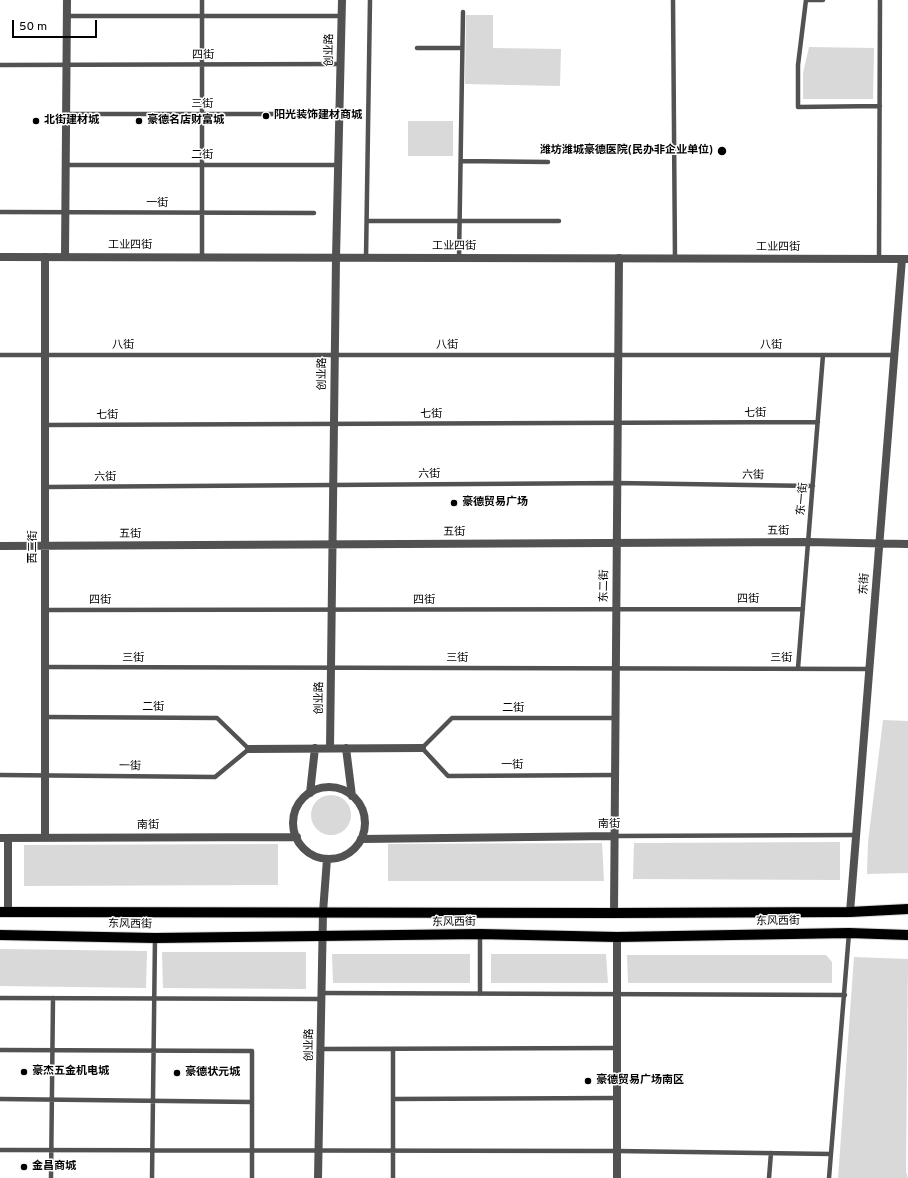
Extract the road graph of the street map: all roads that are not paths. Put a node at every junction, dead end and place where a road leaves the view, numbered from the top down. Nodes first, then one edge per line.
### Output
1 (66, 0) edge
2 (202, 0) edge
3 (342, 0) edge
4 (370, 0) edge
5 (673, 0) edge
6 (823, 0) edge
7 (880, 0) edge
8 (463, 12) dead end
9 (66, 16) junction
10 (202, 16) junction
11 (341, 16) junction
12 (417, 48) dead end
13 (462, 48) junction
14 (340, 64) junction
15 (0, 65) edge
16 (202, 65) junction
17 (66, 66) junction
18 (880, 106) junction
19 (66, 114) junction
20 (202, 114) junction
21 (339, 114) junction
22 (461, 161) junction
23 (548, 162) dead end
24 (66, 165) junction
25 (202, 165) junction
26 (338, 165) junction
27 (0, 212) edge
28 (65, 212) junction
29 (202, 213) junction
30 (314, 213) dead end
31 (367, 221) junction
32 (460, 221) junction
33 (559, 221) dead end
34 (0, 257) edge
35 (45, 257) junction
36 (65, 257) junction
37 (202, 257) junction
38 (336, 258) junction
39 (366, 258) junction
40 (459, 258) junction
41 (619, 258) junction
42 (676, 259) junction
43 (879, 259) junction
44 (905, 259) edge
45 (823, 354) junction
46 (0, 355) edge
47 (45, 355) junction
48 (334, 355) junction
49 (618, 355) junction
50 (894, 355) junction
51 (818, 422) junction
52 (618, 423) junction
53 (45, 425) junction
54 (334, 425) junction
55 (617, 483) junction
56 (333, 485) junction
57 (813, 486) junction
58 (45, 487) junction
59 (808, 542) junction
60 (617, 543) junction
61 (879, 543) junction
62 (908, 544) edge
63 (332, 545) junction
64 (0, 546) edge
65 (45, 546) junction
66 (616, 609) junction
67 (803, 609) junction
68 (45, 610) junction
69 (332, 610) junction
70 (45, 668) junction
71 (331, 668) junction
72 (616, 668) junction
73 (798, 668) junction
74 (869, 669) junction
75 (45, 717) junction
76 (615, 718) junction
77 (249, 748) junction
78 (315, 748) junction
79 (330, 748) junction
80 (346, 748) junction
81 (422, 748) junction
82 (0, 775) edge
83 (45, 775) junction
84 (614, 775) junction
85 (310, 793) junction
86 (352, 796) junction
87 (856, 835) junction
88 (614, 836) junction
89 (45, 837) junction
90 (297, 837) junction
91 (4, 838) edge
92 (362, 839) junction
93 (327, 859) junction
94 (908, 909) edge
95 (4, 912) edge
96 (323, 912) junction
97 (850, 912) junction
98 (614, 913) junction
99 (849, 933) junction
100 (480, 934) junction
101 (0, 935) edge
102 (908, 935) edge
103 (322, 937) junction
104 (617, 937) junction
105 (155, 938) junction
106 (480, 994) junction
107 (617, 994) junction
108 (845, 995) junction
109 (322, 996) junction
110 (0, 998) edge
111 (53, 998) junction
112 (155, 999) junction
113 (617, 1048) junction
114 (321, 1049) junction
115 (393, 1049) junction
116 (0, 1050) edge
117 (52, 1050) junction
118 (154, 1051) junction
119 (393, 1098) junction
120 (617, 1098) junction
121 (0, 1099) edge
122 (52, 1100) junction
123 (153, 1101) junction
124 (252, 1102) junction
125 (0, 1150) edge
126 (51, 1150) junction
127 (318, 1150) junction
128 (393, 1150) junction
129 (153, 1151) junction
130 (252, 1151) junction
131 (617, 1151) junction
132 (771, 1153) junction
133 (831, 1154) junction
134 (51, 1178) edge
135 (152, 1178) edge
136 (252, 1178) edge
137 (318, 1178) edge
138 (393, 1178) edge
139 (616, 1178) edge
140 (769, 1178) edge
141 (829, 1178) edge

1 - 9 street
2 - 10 lane
3 - 11 street, 创业路
4 - 31 lane
5 - 42 lane
6 - 18 lane
7 - 18 lane
8 - 13 lane
9 - 10 lane
9 - 17 street
10 - 11 lane
10 - 16 lane
11 - 14 street, 创业路
12 - 13 lane
13 - 22 lane
14 - 16 lane, 四街
14 - 21 street, 创业路
15 - 17 lane, 四街
16 - 17 lane, 四街
16 - 20 lane
17 - 19 street
18 - 43 lane
19 - 20 lane, 三街
19 - 24 street
20 - 21 lane, 三街
20 - 25 lane
21 - 26 street, 创业路
22 - 23 lane
22 - 32 lane
24 - 25 lane, 二街
24 - 28 street
25 - 26 lane, 二街
25 - 29 lane
26 - 38 street, 创业路
27 - 28 lane, 一街
28 - 29 lane, 一街
28 - 36 street
29 - 30 lane, 一街
29 - 37 lane
31 - 32 lane
31 - 39 lane
32 - 33 lane
32 - 40 lane
34 - 35 street, 工业四街
35 - 36 street, 工业四街
35 - 47 street, 西二街
36 - 37 street, 工业四街
37 - 38 street, 工业四街
38 - 39 street, 工业四街
38 - 48 street, 创业路
39 - 40 street, 工业四街
40 - 41 street, 工业四街
41 - 42 street, 工业四街
41 - 49 street, 东二街
42 - 43 street, 工业四街
43 - 44 street, 工业四街
44 - 50 street, 东街
45 - 49 lane, 八街
45 - 50 lane, 八街
45 - 51 lane, 东一街
46 - 47 lane, 八街
47 - 48 lane, 八街
47 - 53 street, 西二街
48 - 49 lane, 八街
48 - 54 street, 创业路
49 - 52 street, 东二街
50 - 61 street, 东街
51 - 52 lane, 七街
51 - 57 lane, 东一街
52 - 54 lane, 七街
52 - 55 street, 东二街
53 - 54 lane, 七街
53 - 58 street, 西二街
54 - 56 street, 创业路
55 - 56 lane, 六街
55 - 57 lane, 六街
55 - 60 street, 东二街
56 - 58 lane, 六街
56 - 63 street, 创业路
57 - 59 lane, 东一街
58 - 65 street, 西二街
59 - 60 street, 五街
59 - 61 street, 五街
59 - 67 lane, 东一街
60 - 63 street, 五街
60 - 66 street, 东二街
61 - 62 street, 五街
61 - 74 street, 东街
63 - 65 street, 五街
63 - 69 street, 创业路
64 - 65 street, 五街
65 - 68 street, 西二街
66 - 67 lane, 四街
66 - 69 lane, 四街
66 - 72 street, 东二街
67 - 73 lane, 东一街
68 - 69 lane, 四街
68 - 70 street, 西二街
69 - 71 street, 创业路
70 - 71 lane, 三街
70 - 75 street, 西二街
71 - 72 lane, 三街
71 - 79 street, 创业路
72 - 73 lane, 三街
72 - 76 street, 东二街
73 - 74 lane, 三街
74 - 87 street, 东街
75 - 77 lane, 二街
75 - 83 street, 西二街
76 - 81 lane, 二街
76 - 84 street, 东二街
77 - 78 street
77 - 83 lane, 一街
78 - 79 street
78 - 85 street
79 - 80 street
80 - 81 street
80 - 86 street
81 - 84 lane, 一街
82 - 83 lane, 一街
83 - 89 street, 西二街
84 - 88 street, 东二街
85 - 86 street
85 - 90 street
86 - 92 street
87 - 88 lane, 南街
87 - 97 street, 东街
88 - 92 street, 南街
88 - 98 street, 东二街
89 - 90 street, 南街
89 - 91 street, 南街
90 - 93 street
91 - 95 street
92 - 93 street
93 - 96 street, 创业路
94 - 97 main road, 东风西街
95 - 96 main road, 东风西街
96 - 98 main road, 东风西街
96 - 103 street, 创业路
97 - 98 main road, 东风西街
99 - 102 main road, 东风西街
99 - 104 main road, 东风西街
99 - 108 lane
100 - 103 main road, 东风西街
100 - 104 main road, 东风西街
100 - 106 lane
101 - 105 main road, 东风西街
103 - 105 main road, 东风西街
103 - 109 street, 创业路
104 - 107 street
105 - 112 lane
106 - 107 lane
106 - 109 lane
107 - 108 lane
107 - 113 street
108 - 133 lane
109 - 112 lane
109 - 114 street, 创业路
110 - 111 lane
111 - 112 lane
111 - 117 lane
112 - 118 lane
113 - 115 lane
113 - 120 street
114 - 115 lane
114 - 127 street, 创业路
115 - 119 lane
116 - 117 lane
117 - 118 lane
117 - 122 lane
118 - 123 lane
118 - 124 lane
119 - 120 lane
119 - 128 lane
120 - 131 street
121 - 122 lane
122 - 123 lane
122 - 126 lane
123 - 124 lane
123 - 129 lane
124 - 130 lane
125 - 126 lane
126 - 129 lane
126 - 134 lane
127 - 128 lane
127 - 130 lane
127 - 137 street, 创业路
128 - 131 lane
128 - 138 lane
129 - 130 lane
129 - 135 lane
130 - 136 lane
131 - 132 lane
131 - 139 street
132 - 133 lane
132 - 140 lane
133 - 141 lane

